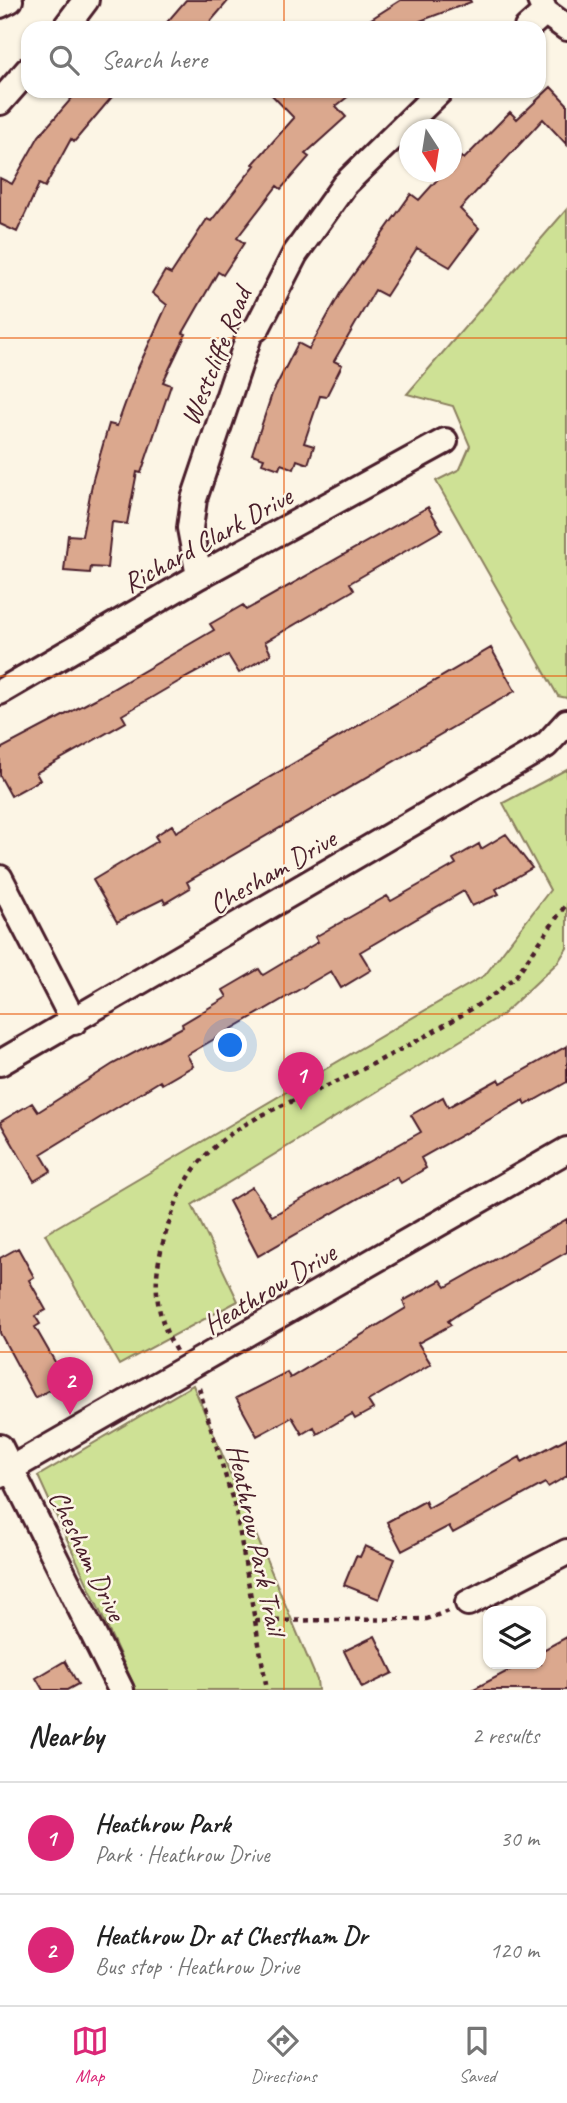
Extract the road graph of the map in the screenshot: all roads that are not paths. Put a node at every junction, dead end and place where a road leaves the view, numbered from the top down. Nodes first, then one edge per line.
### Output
1 (10, 0) edge
2 (86, 0) edge
3 (0, 5) edge
4 (537, 13) edge
5 (70, 21) edge
6 (567, 28) edge
7 (21, 76) edge
8 (4, 89) edge
9 (433, 98) edge
10 (445, 441) dead end
11 (199, 576) junction
12 (0, 692) edge
13 (567, 722) edge
14 (0, 878) edge
15 (74, 1022) junction
16 (0, 1063) edge
17 (567, 1150) edge
18 (4, 1464) edge
19 (567, 1552) edge
20 (468, 1603) road end
21 (121, 1690) edge

1 - 3 street
2 - 5 street
4 - 6 street
7 - 8 street
9 - 11 street, Westcliffe Road
10 - 11 street, Richard Clark Drive
11 - 12 street, Richard Clark Drive
13 - 15 street, Chesham Drive
14 - 15 street
15 - 16 street, Chesham Drive
17 - 18 street, Heathrow Drive
18 - 21 street, Chesham Drive
19 - 20 street

